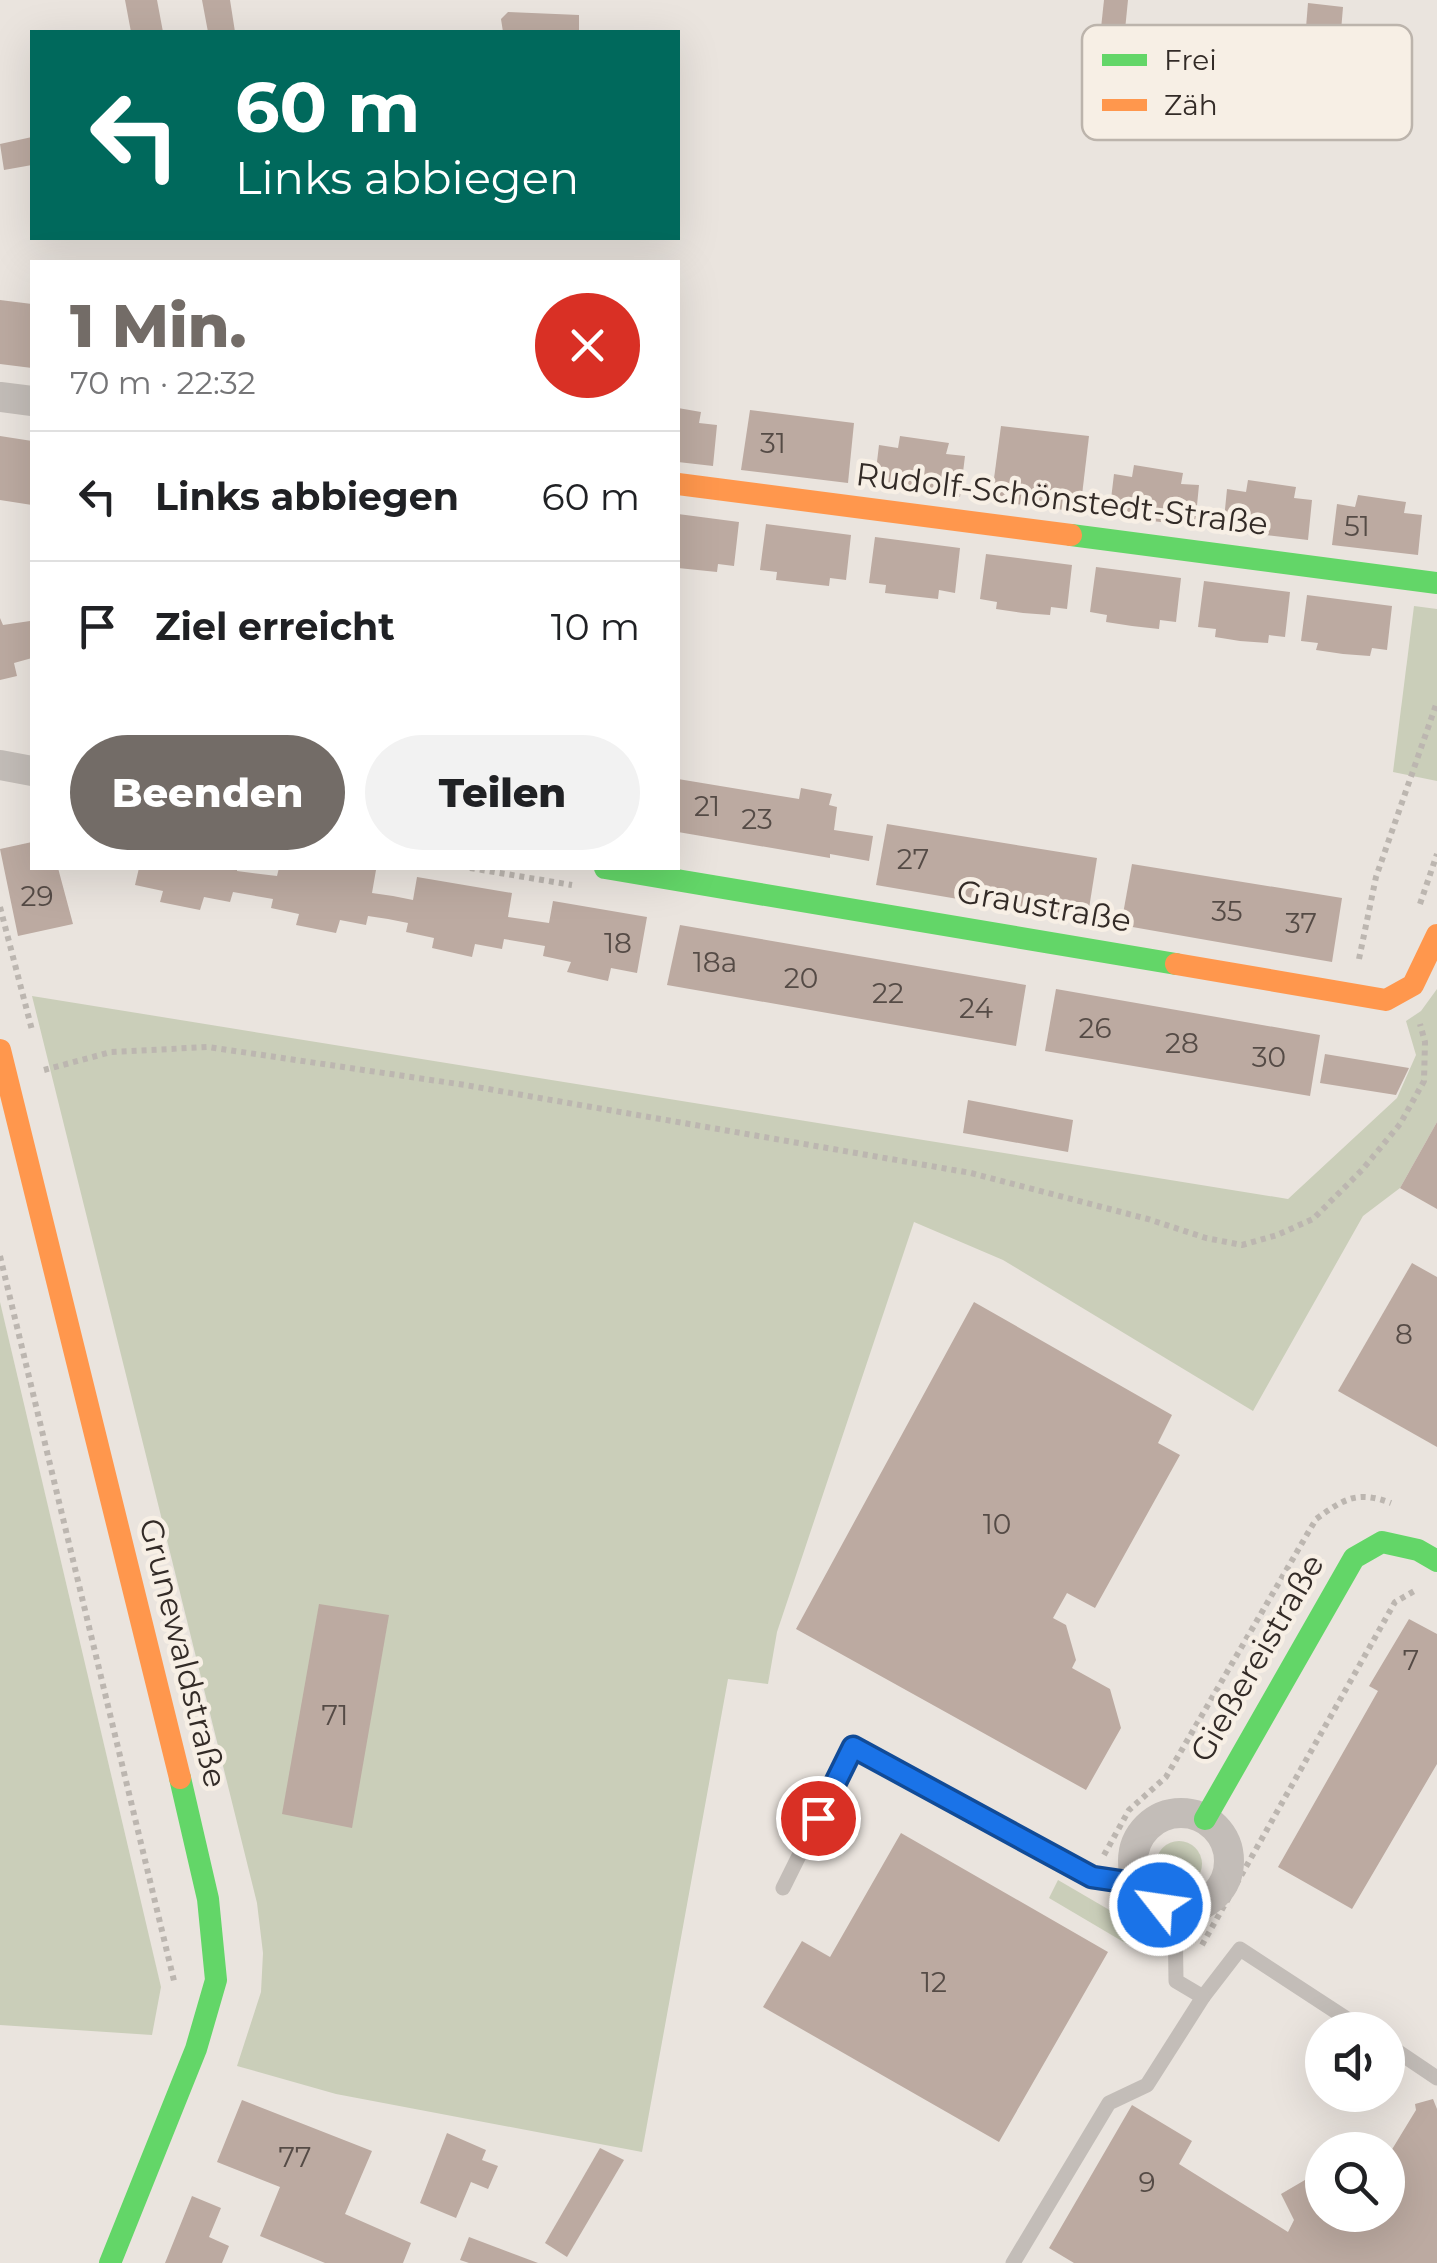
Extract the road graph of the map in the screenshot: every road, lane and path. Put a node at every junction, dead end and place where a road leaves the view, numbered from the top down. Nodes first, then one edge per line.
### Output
1 (0, 397) edge
2 (30, 401) edge
3 (680, 484) edge
4 (1437, 583) edge
5 (1437, 702) edge
6 (0, 765) edge
7 (30, 771) edge
8 (617, 870) edge
9 (1437, 934) edge
10 (1355, 975) dead end
11 (1416, 1008) dead end
12 (0, 1050) edge
13 (7, 1078) junction
14 (0, 1256) edge
15 (1437, 1561) edge
16 (1206, 1819) junction
17 (1139, 1884) junction
18 (783, 1888) dead end
19 (1175, 1909) junction
20 (176, 1989) dead end
21 (1202, 1997) junction
22 (1336, 2012) edge
23 (1405, 2057) edge
24 (1437, 2078) edge
25 (110, 2263) edge
26 (1013, 2263) edge

1 - 2 street
3 - 4 street, Rudolf-Schönstedt-Straße
5 - 10 path
6 - 7 street
8 - 9 street, Graustraße
11 - 13 path
12 - 13 street, Grunewaldstraße
13 - 25 street, Grunewaldstraße
14 - 20 path
15 - 16 street, Gießereistraße
16 - 17 street
16 - 19 street
17 - 18 lane
17 - 19 street
19 - 21 lane
21 - 22 lane
21 - 26 lane
23 - 24 lane

